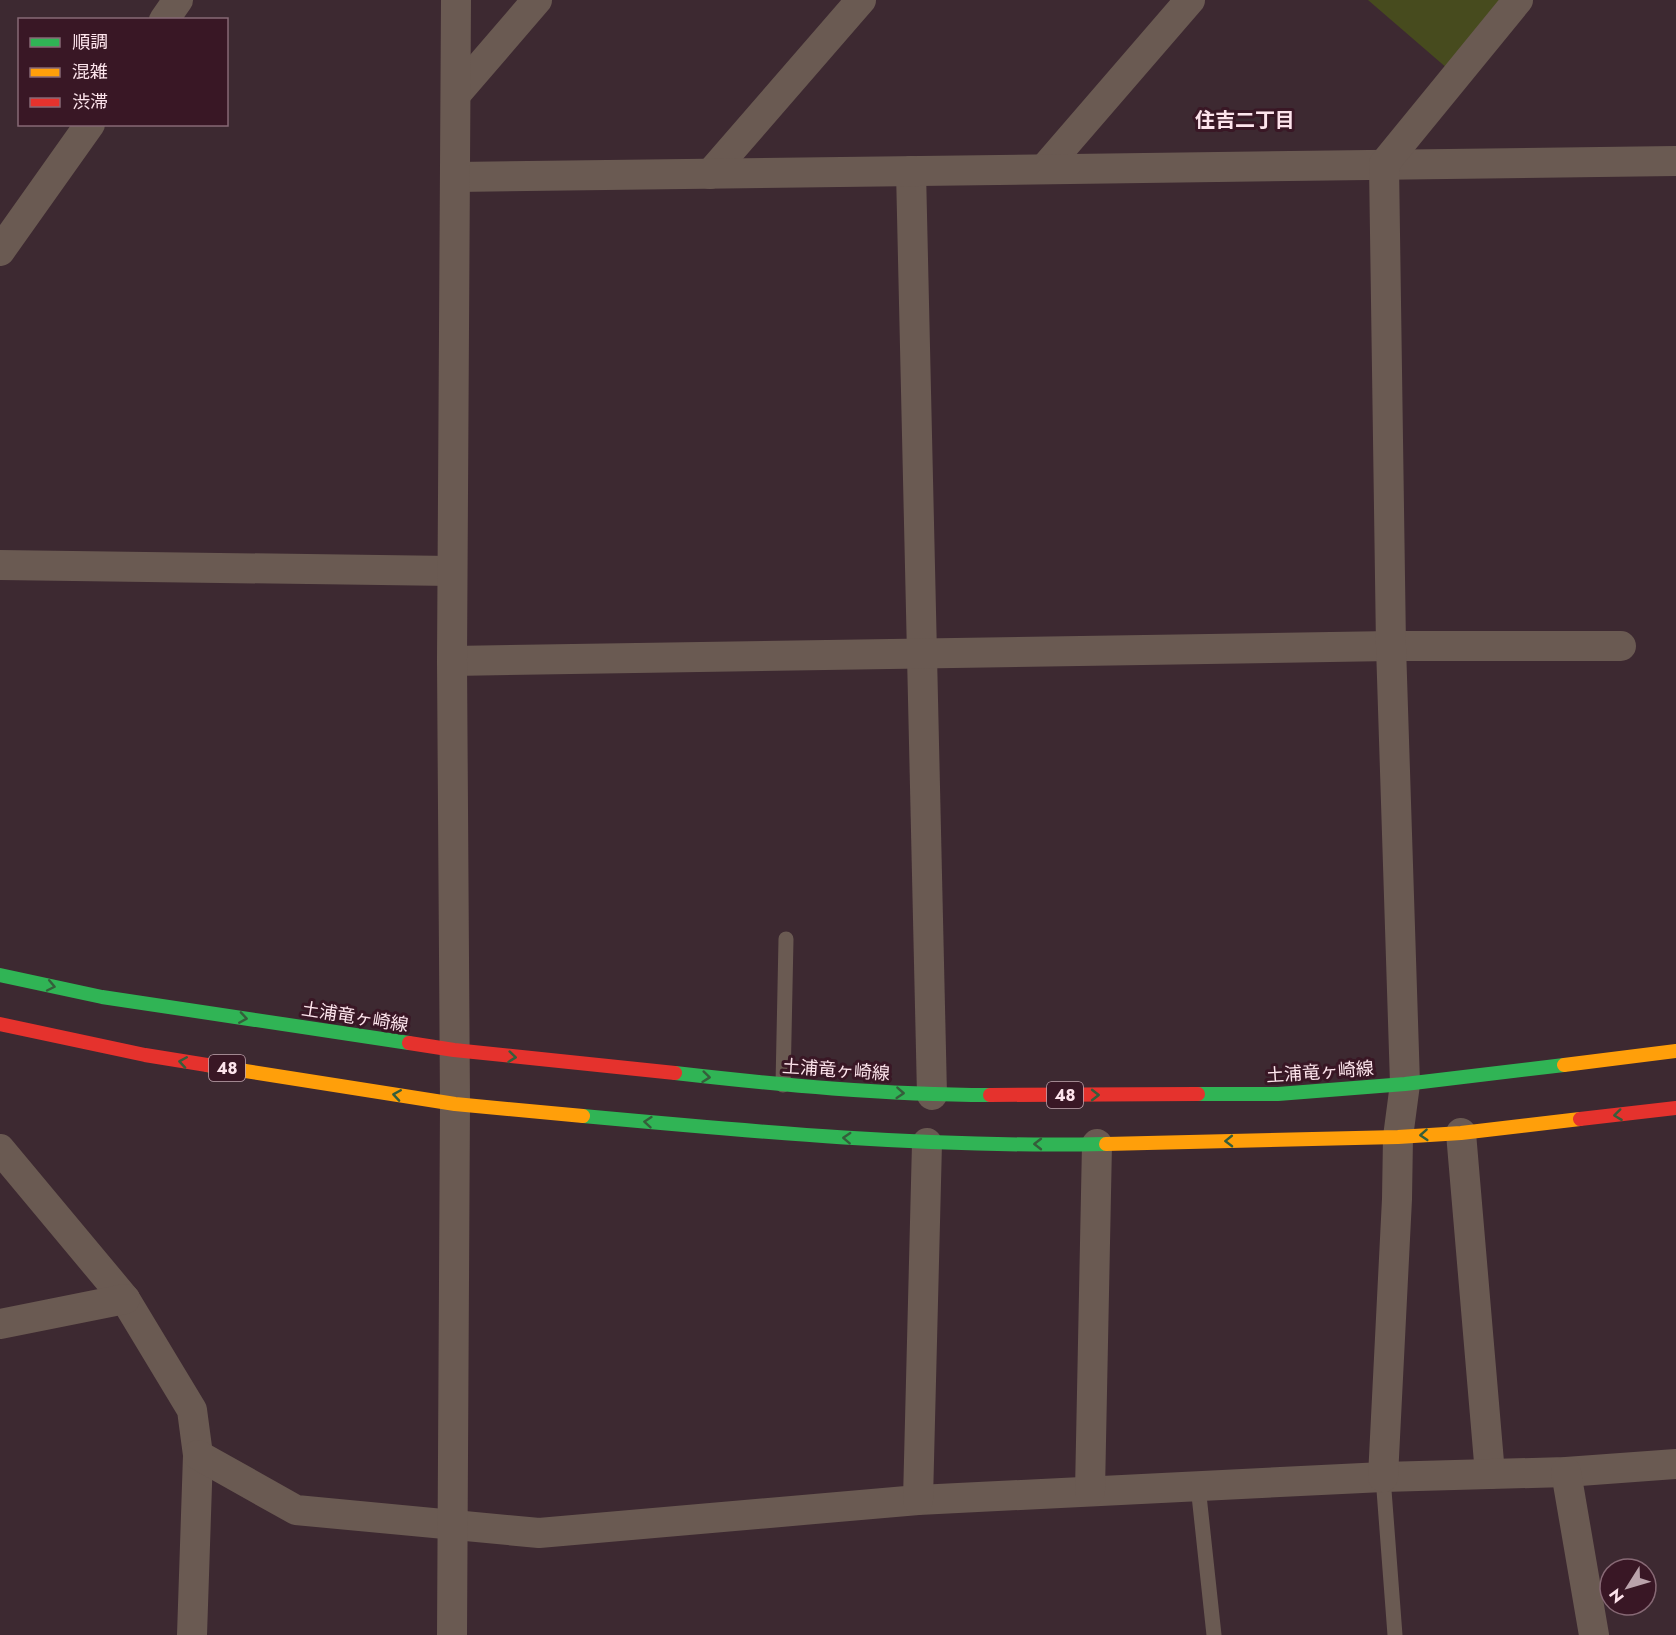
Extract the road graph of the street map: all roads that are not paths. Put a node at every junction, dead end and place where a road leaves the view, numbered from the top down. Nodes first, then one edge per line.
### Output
1 (178, 0) edge
2 (456, 0) edge
3 (537, 0) edge
4 (861, 0) edge
5 (1190, 0) edge
6 (1518, 0) edge
7 (165, 18) edge
8 (457, 93) junction
9 (89, 126) edge
10 (1676, 161) edge
11 (1384, 164) junction
12 (1044, 169) junction
13 (911, 171) junction
14 (710, 174) junction
15 (456, 177) junction
16 (0, 251) edge
17 (0, 565) edge
18 (452, 571) junction
19 (1391, 646) junction
20 (1621, 646) dead end
21 (923, 653) junction
22 (452, 661) junction
23 (786, 939) dead end
24 (0, 975) edge
25 (0, 1024) edge
26 (454, 1050) junction
27 (1676, 1051) edge
28 (1405, 1084) junction
29 (783, 1085) junction
30 (932, 1095) junction
31 (455, 1104) junction
32 (1676, 1108) edge
33 (1461, 1133) junction
34 (1398, 1137) junction
35 (927, 1143) junction
36 (1097, 1144) junction
37 (0, 1149) edge
38 (125, 1299) junction
39 (0, 1324) edge
40 (198, 1455) junction
41 (1676, 1464) edge
42 (1566, 1472) junction
43 (1490, 1474) junction
44 (1383, 1477) junction
45 (1198, 1486) junction
46 (1090, 1491) junction
47 (918, 1500) junction
48 (452, 1526) junction
49 (192, 1635) edge
50 (452, 1635) edge
51 (1214, 1635) edge
52 (1395, 1635) edge
53 (1594, 1635) edge

1 - 7 street
2 - 8 street
3 - 8 street
4 - 14 street
5 - 12 street
6 - 11 street
8 - 15 street
9 - 16 street
10 - 11 street
11 - 12 street
11 - 19 street
12 - 13 street
13 - 14 street
13 - 21 street
14 - 15 street
15 - 18 street
17 - 18 street
18 - 22 street
19 - 20 street
19 - 21 street
19 - 28 street
21 - 22 street
21 - 30 street
22 - 26 street
23 - 29 lane
24 -> 26 main road, 土浦竜ヶ崎線 / 48
31 -> 25 main road, 48
26 -> 29 main road, 土浦竜ヶ崎線 / 48
26 - 31 street
27 - 28 main road, 土浦竜ヶ崎線 / 48
30 -> 28 main road, 土浦竜ヶ崎線 / 48
28 - 34 street
29 -> 30 main road, 土浦竜ヶ崎線 / 48
35 -> 31 main road, 48
31 - 48 street
32 -> 33 main road, 48
33 -> 34 main road, 48
33 - 43 street
34 -> 36 main road, 48
34 - 44 street
36 -> 35 main road, 48
35 - 47 street
36 - 46 street
37 - 38 street
38 - 39 street
38 - 40 street
40 - 48 street
40 - 49 street
41 - 42 street
42 - 43 street
42 - 53 street
43 - 44 street
44 - 45 street
44 - 52 lane
45 - 46 street
45 - 51 lane
46 - 47 street
47 - 48 street
48 - 50 street

